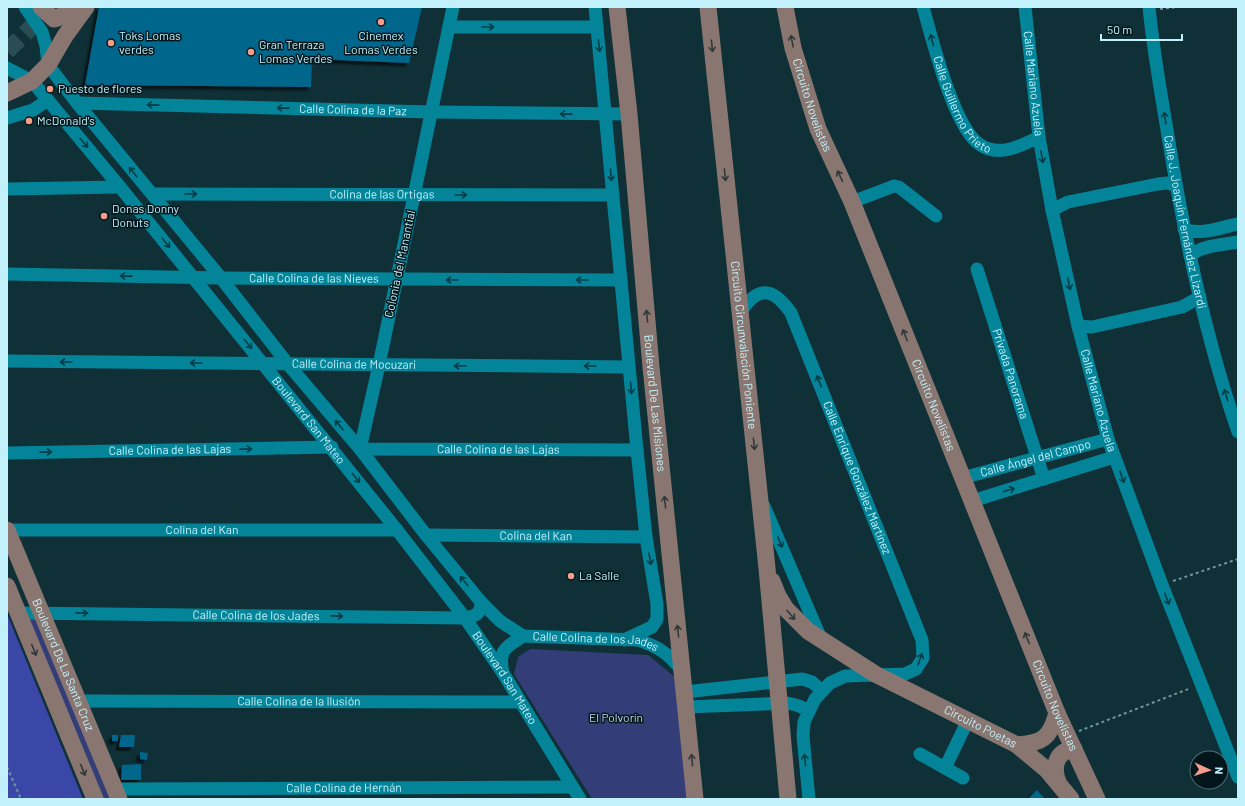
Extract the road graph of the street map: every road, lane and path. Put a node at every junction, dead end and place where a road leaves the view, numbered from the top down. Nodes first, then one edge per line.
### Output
1 (25, 7) edge
2 (41, 7) edge
3 (73, 7) edge
4 (86, 7) edge
5 (453, 7) edge
6 (595, 7) edge
7 (617, 7) edge
8 (708, 7) edge
9 (785, 7) edge
10 (923, 7) edge
11 (1026, 7) edge
12 (1178, 7) edge
13 (1149, 8) edge
14 (449, 26) junction
15 (597, 27) junction
16 (48, 65) junction
17 (7, 68) edge
18 (32, 81) junction
19 (7, 93) edge
20 (48, 100) junction
21 (77, 103) junction
22 (432, 112) junction
23 (606, 114) junction
24 (629, 114) junction
25 (7, 118) edge
26 (1039, 137) junction
27 (1176, 186) junction
28 (120, 187) junction
29 (7, 188) edge
30 (152, 194) junction
31 (414, 195) junction
32 (613, 195) junction
33 (852, 202) junction
34 (1052, 210) junction
35 (936, 216) dead end
36 (1238, 224) edge
37 (1184, 229) junction
38 (1238, 242) edge
39 (1190, 256) junction
40 (977, 269) dead end
41 (7, 274) edge
42 (193, 278) junction
43 (222, 278) junction
44 (396, 279) junction
45 (621, 280) junction
46 (1200, 297) junction
47 (740, 313) junction
48 (1078, 326) junction
49 (7, 361) edge
50 (264, 363) junction
51 (287, 363) junction
52 (379, 365) junction
53 (629, 366) junction
54 (1238, 432) edge
55 (1108, 439) junction
56 (332, 447) junction
57 (360, 449) junction
58 (637, 450) junction
59 (7, 453) edge
60 (1114, 457) junction
61 (1037, 458) junction
62 (962, 478) junction
63 (1044, 479) junction
64 (759, 493) junction
65 (972, 501) junction
66 (7, 530) edge
67 (398, 530) junction
68 (426, 535) junction
69 (646, 537) junction
70 (1238, 559) edge
71 (766, 568) junction
72 (1162, 585) junction
73 (7, 586) edge
74 (481, 602) junction
75 (42, 613) junction
76 (20, 614) junction
77 (465, 618) junction
78 (523, 636) junction
79 (624, 640) junction
80 (822, 641) junction
81 (682, 671) junction
82 (503, 673) junction
83 (875, 674) junction
84 (777, 683) junction
85 (1201, 684) junction
86 (822, 690) junction
87 (686, 699) junction
88 (78, 701) junction
89 (519, 702) junction
90 (779, 703) junction
91 (809, 710) junction
92 (1057, 713) junction
93 (968, 720) junction
94 (1071, 742) junction
95 (1017, 745) junction
96 (920, 754) dead end
97 (7, 767) edge
98 (945, 768) junction
99 (1238, 777) edge
100 (963, 778) dead end
101 (1058, 782) junction
102 (572, 787) junction
103 (117, 794) edge
104 (21, 799) edge
105 (95, 799) edge
106 (580, 799) edge
107 (695, 799) edge
108 (788, 799) edge
109 (809, 799) edge
110 (1071, 799) edge
111 (1097, 799) edge

1 - 16 street, Boulevard San Mateo
2 - 3 main road
4 - 16 main road
5 - 14 street, Colonia del Manantial
6 - 15 street, Boulevard De Las Misiones
7 - 24 main road, Boulevard De Las Misiones
8 -> 47 main road, Circuito Circunvalación Poniente
33 -> 9 main road, Circuito Novelistas
26 -> 10 street, Calle Guillermo Prieto
11 - 26 street, Calle Mariano Azuela
12 - 13 path
27 -> 13 street, Calle J. Joaquín Fernández Lizardi
14 -> 15 street
14 - 22 street, Colonia del Manantial
15 -> 23 street, Boulevard De Las Misiones
16 - 18 main road
16 - 21 street, Boulevard San Mateo
17 - 18 street, Boulevard San Mateo
18 - 19 main road
18 - 20 street, Boulevard San Mateo
20 - 25 street
20 -> 28 street, Boulevard San Mateo
22 -> 21 street, Calle Colina de la Paz
30 -> 21 street, Boulevard San Mateo
23 -> 22 street, Calle Colina de la Paz
22 - 31 street, Colonia del Manantial
23 - 24 street, Calle Colina de la Paz
23 -> 32 street, Boulevard De Las Misiones
81 -> 24 main road, Boulevard De Las Misiones
26 -> 34 street, Calle Mariano Azuela
27 - 34 street
27 - 37 street, Calle J. Joaquín Fernández Lizardi
28 - 29 street
28 -> 42 street, Boulevard San Mateo
30 -> 31 street, Colina de las Ortigas
30 - 43 street, Boulevard San Mateo
31 -> 32 street, Colina de las Ortigas
31 - 44 street, Colonia del Manantial
32 - 45 street, Boulevard De Las Misiones
33 - 35 street
62 -> 33 main road, Circuito Novelistas
34 -> 48 street, Calle Mariano Azuela
36 - 37 street
37 - 39 street, Calle J. Joaquín Fernández Lizardi
38 - 39 street
39 - 46 street, Calle J. Joaquín Fernández Lizardi
40 - 61 street, Privada Panorama
42 -> 41 street, Calle Colina de las Nieves
42 - 43 street, Calle Colina de las Nieves
42 -> 50 street, Boulevard San Mateo
43 - 44 street, Calle Colina de las Nieves
43 - 51 street, Boulevard San Mateo
45 -> 44 street, Calle Colina de las Nieves
44 - 52 street, Colonia del Manantial
45 - 53 street, Boulevard De Las Misiones
46 - 48 street
54 -> 46 street, Calle J. Joaquín Fernández Lizardi
47 -> 64 main road, Circuito Circunvalación Poniente
83 -> 47 street, Calle Enrique González Martínez
48 - 55 street, Calle Mariano Azuela
50 -> 49 street, Calle Colina de Mocuzari
50 - 51 street, Calle Colina de Mocuzari
50 - 56 street, Boulevard San Mateo
51 - 52 street, Calle Colina de Mocuzari
57 -> 51 street, Boulevard San Mateo
53 -> 52 street, Calle Colina de Mocuzari
52 - 57 street, Colonia del Manantial
53 -> 58 street, Boulevard De Las Misiones
55 - 60 street, Calle Mariano Azuela
55 - 61 street, Calle Ángel del Campo
59 -> 56 street, Calle Colina de las Lajas
56 -> 67 street, Boulevard San Mateo
57 - 58 street, Calle Colina de las Lajas
57 - 68 street, Boulevard San Mateo
58 - 69 street, Boulevard De Las Misiones
60 - 63 street, Calle Ángel del Campo
60 -> 72 street, Calle Mariano Azuela
61 - 62 street, Calle Ángel del Campo
61 - 63 street, Privada Panorama
62 - 65 main road, Circuito Novelistas
65 -> 63 street, Calle Ángel del Campo
64 - 71 main road, Circuito Circunvalación Poniente
64 -> 80 street
92 -> 65 main road, Circuito Novelistas
66 - 67 street, Colina del Kan
66 - 75 main road, Boulevard De La Santa Cruz
67 - 77 street, Boulevard San Mateo
68 - 69 street, Colina del Kan
74 -> 68 street, Boulevard San Mateo
69 -> 79 street, Boulevard De Las Misiones
70 - 72 path
71 -> 80 main road, Circuito Poetas
71 - 84 main road, Circuito Circunvalación Poniente
72 -> 85 street, Calle Mariano Azuela
73 - 76 main road, Boulevard De La Santa Cruz
74 - 77 street
74 - 78 street, Boulevard San Mateo
75 - 76 street, Calle Colina de los Jades
75 -> 77 street, Calle Colina de los Jades
75 - 88 main road, Boulevard De La Santa Cruz
76 -> 105 main road, Boulevard De La Santa Cruz
77 - 82 street, Boulevard San Mateo
78 - 79 street, Calle Colina de los Jades
78 - 82 street, Calle Colina de los Jades
79 - 81 street, Calle Colina de los Jades
80 - 83 main road, Circuito Poetas
81 - 87 main road, Boulevard De Las Misiones
82 - 89 street, Boulevard San Mateo
83 - 86 street
83 - 93 main road, Circuito Poetas
84 - 86 street
84 - 87 street
84 - 90 main road, Circuito Circunvalación Poniente
85 - 94 path
85 - 99 street, Calle Mariano Azuela
86 - 91 street
87 - 90 street
107 -> 87 main road, Boulevard De Las Misiones
88 - 89 street, Calle Colina de la Ilusión
88 - 103 main road, Boulevard De La Santa Cruz
89 - 102 street, Boulevard San Mateo
90 - 91 street
90 - 108 main road, Circuito Circunvalación Poniente
109 -> 91 street
92 - 94 main road, Circuito Novelistas
92 - 95 main road
93 - 95 main road, Circuito Poetas
93 - 98 street
94 - 101 main road
94 - 111 main road, Circuito Novelistas
95 - 101 main road, Circuito Poetas
96 - 98 street
97 - 104 path
98 - 100 street
101 - 110 main road, Circuito Poetas
102 - 103 street, Calle Colina de Hernán
102 - 106 street, Boulevard San Mateo

